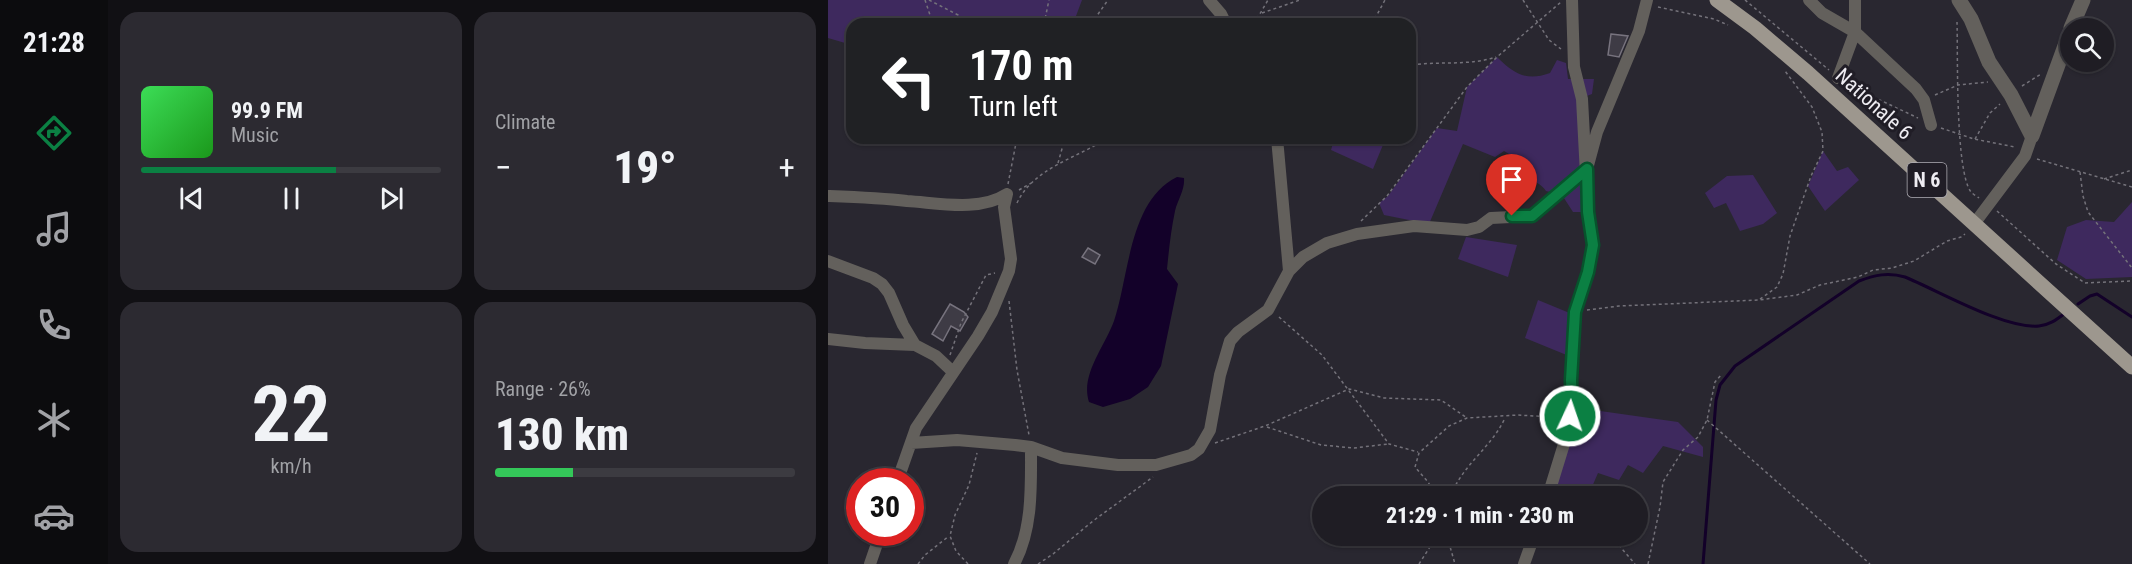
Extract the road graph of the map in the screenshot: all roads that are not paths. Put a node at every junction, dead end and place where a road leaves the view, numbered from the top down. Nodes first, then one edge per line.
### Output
1 (1209, 0) edge
2 (1572, 0) edge
3 (1717, 0) edge
4 (1809, 0) edge
5 (1855, 0) edge
6 (1959, 0) edge
7 (2083, 0) edge
8 (1646, 2) edge
9 (1223, 18) edge
10 (2076, 18) edge
11 (1855, 32) junction
12 (2060, 60) edge
13 (1838, 78) road end
14 (1931, 124) road end
15 (1278, 144) edge
16 (2028, 147) junction
17 (1587, 169) junction
18 (828, 196) edge
19 (1974, 224) junction
20 (828, 261) edge
21 (1289, 271) junction
22 (828, 339) edge
23 (915, 345) junction
24 (2132, 367) edge
25 (949, 368) junction
26 (911, 442) junction
27 (1031, 447) junction
28 (902, 468) edge
29 (1551, 486) edge
30 (876, 546) edge
31 (1530, 546) edge
32 (870, 564) edge
33 (1014, 564) edge
34 (1524, 564) edge

1 - 9 street
2 - 17 street
3 - 19 main road, Nationale 6 / N 6
4 - 11 street
5 - 11 street
6 - 16 street
7 - 10 street
8 - 17 street
11 - 13 street
11 - 14 street
12 - 16 street
15 - 21 street
16 - 19 street
17 - 21 street
17 - 29 street
18 - 25 street
19 - 24 main road, Nationale 6 / N 6
20 - 23 street
21 - 27 street
22 - 23 street
23 - 25 street
25 - 26 street
26 - 27 street
26 - 28 street
27 - 33 street
30 - 32 street
31 - 34 street

